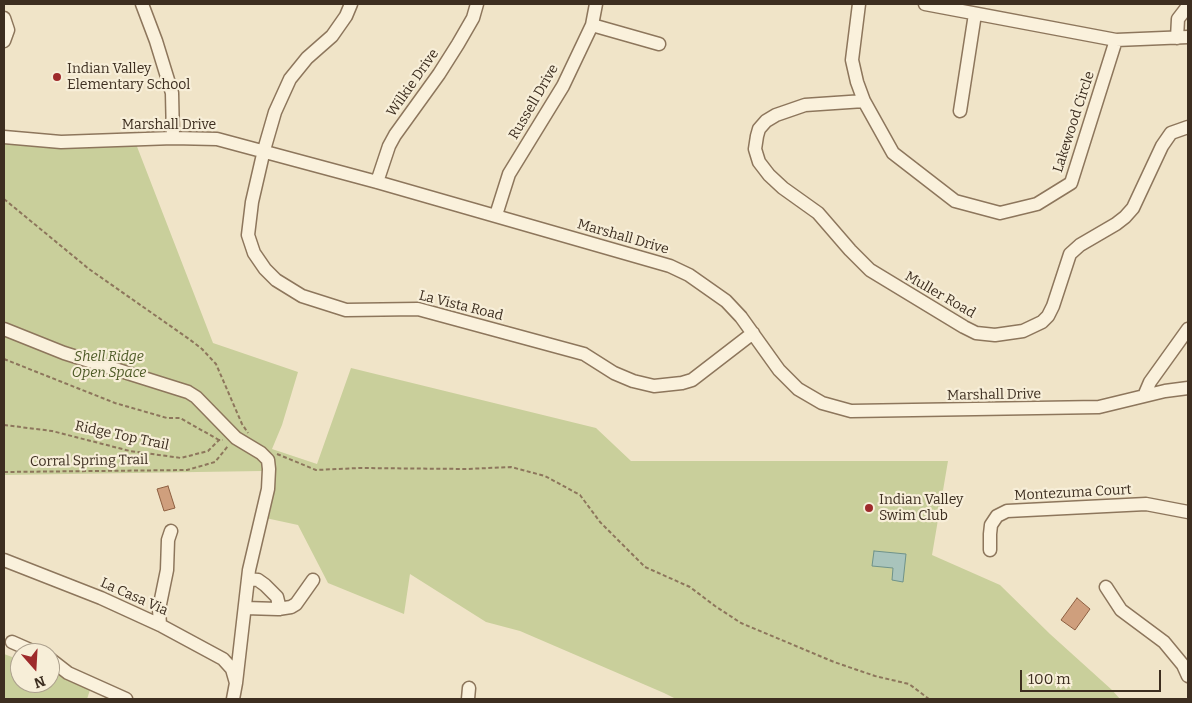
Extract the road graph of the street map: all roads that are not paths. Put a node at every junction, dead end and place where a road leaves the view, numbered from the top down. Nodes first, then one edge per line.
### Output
1 (142, 4) edge
2 (350, 4) edge
3 (477, 4) edge
4 (596, 4) edge
5 (859, 4) edge
6 (925, 4) edge
7 (1188, 6) edge
8 (975, 14) junction
9 (4, 18) edge
10 (592, 25) junction
11 (1183, 37) edge
12 (1116, 40) junction
13 (4, 42) edge
14 (659, 44) dead end
15 (864, 101) junction
16 (960, 111) dead end
17 (1188, 127) edge
18 (4, 137) edge
19 (173, 138) junction
20 (264, 150) junction
21 (377, 182) junction
22 (496, 215) junction
23 (1188, 329) edge
24 (4, 330) edge
25 (753, 333) junction
26 (1188, 388) edge
27 (1144, 396) junction
28 (1188, 512) edge
29 (171, 531) dead end
30 (990, 550) dead end
31 (4, 560) edge
32 (248, 579) junction
33 (313, 580) dead end
34 (1106, 587) dead end
35 (244, 608) junction
36 (280, 609) junction
37 (160, 625) junction
38 (60, 667) edge
39 (1188, 676) edge
40 (236, 683) junction
41 (126, 699) edge
42 (233, 699) edge

1 - 19 street
2 - 20 street, La Vista Road
3 - 21 street, Wilkie Drive
4 - 10 street, Russell Drive
5 - 15 street, Lakewood Circle
6 - 8 street
7 - 11 street
8 - 12 street
8 - 16 street
9 - 13 street
10 - 14 street
10 - 22 street, Russell Drive
11 - 12 street
12 - 15 street, Lakewood Circle
15 - 17 street, Muller Road
18 - 19 street, Marshall Drive
19 - 20 street, Marshall Drive
20 - 21 street, Marshall Drive
20 - 25 street, La Vista Road
21 - 22 street, Marshall Drive
22 - 25 street, Marshall Drive
23 - 27 street
24 - 32 street
25 - 27 street, Marshall Drive
26 - 27 street, Marshall Drive
28 - 30 street, Montezuma Court
29 - 37 street
31 - 37 street, La Casa Via
32 - 35 street
32 - 36 street
33 - 36 street
34 - 39 street
35 - 36 street
35 - 40 street
37 - 40 street, La Casa Via
38 - 41 street
40 - 42 street

